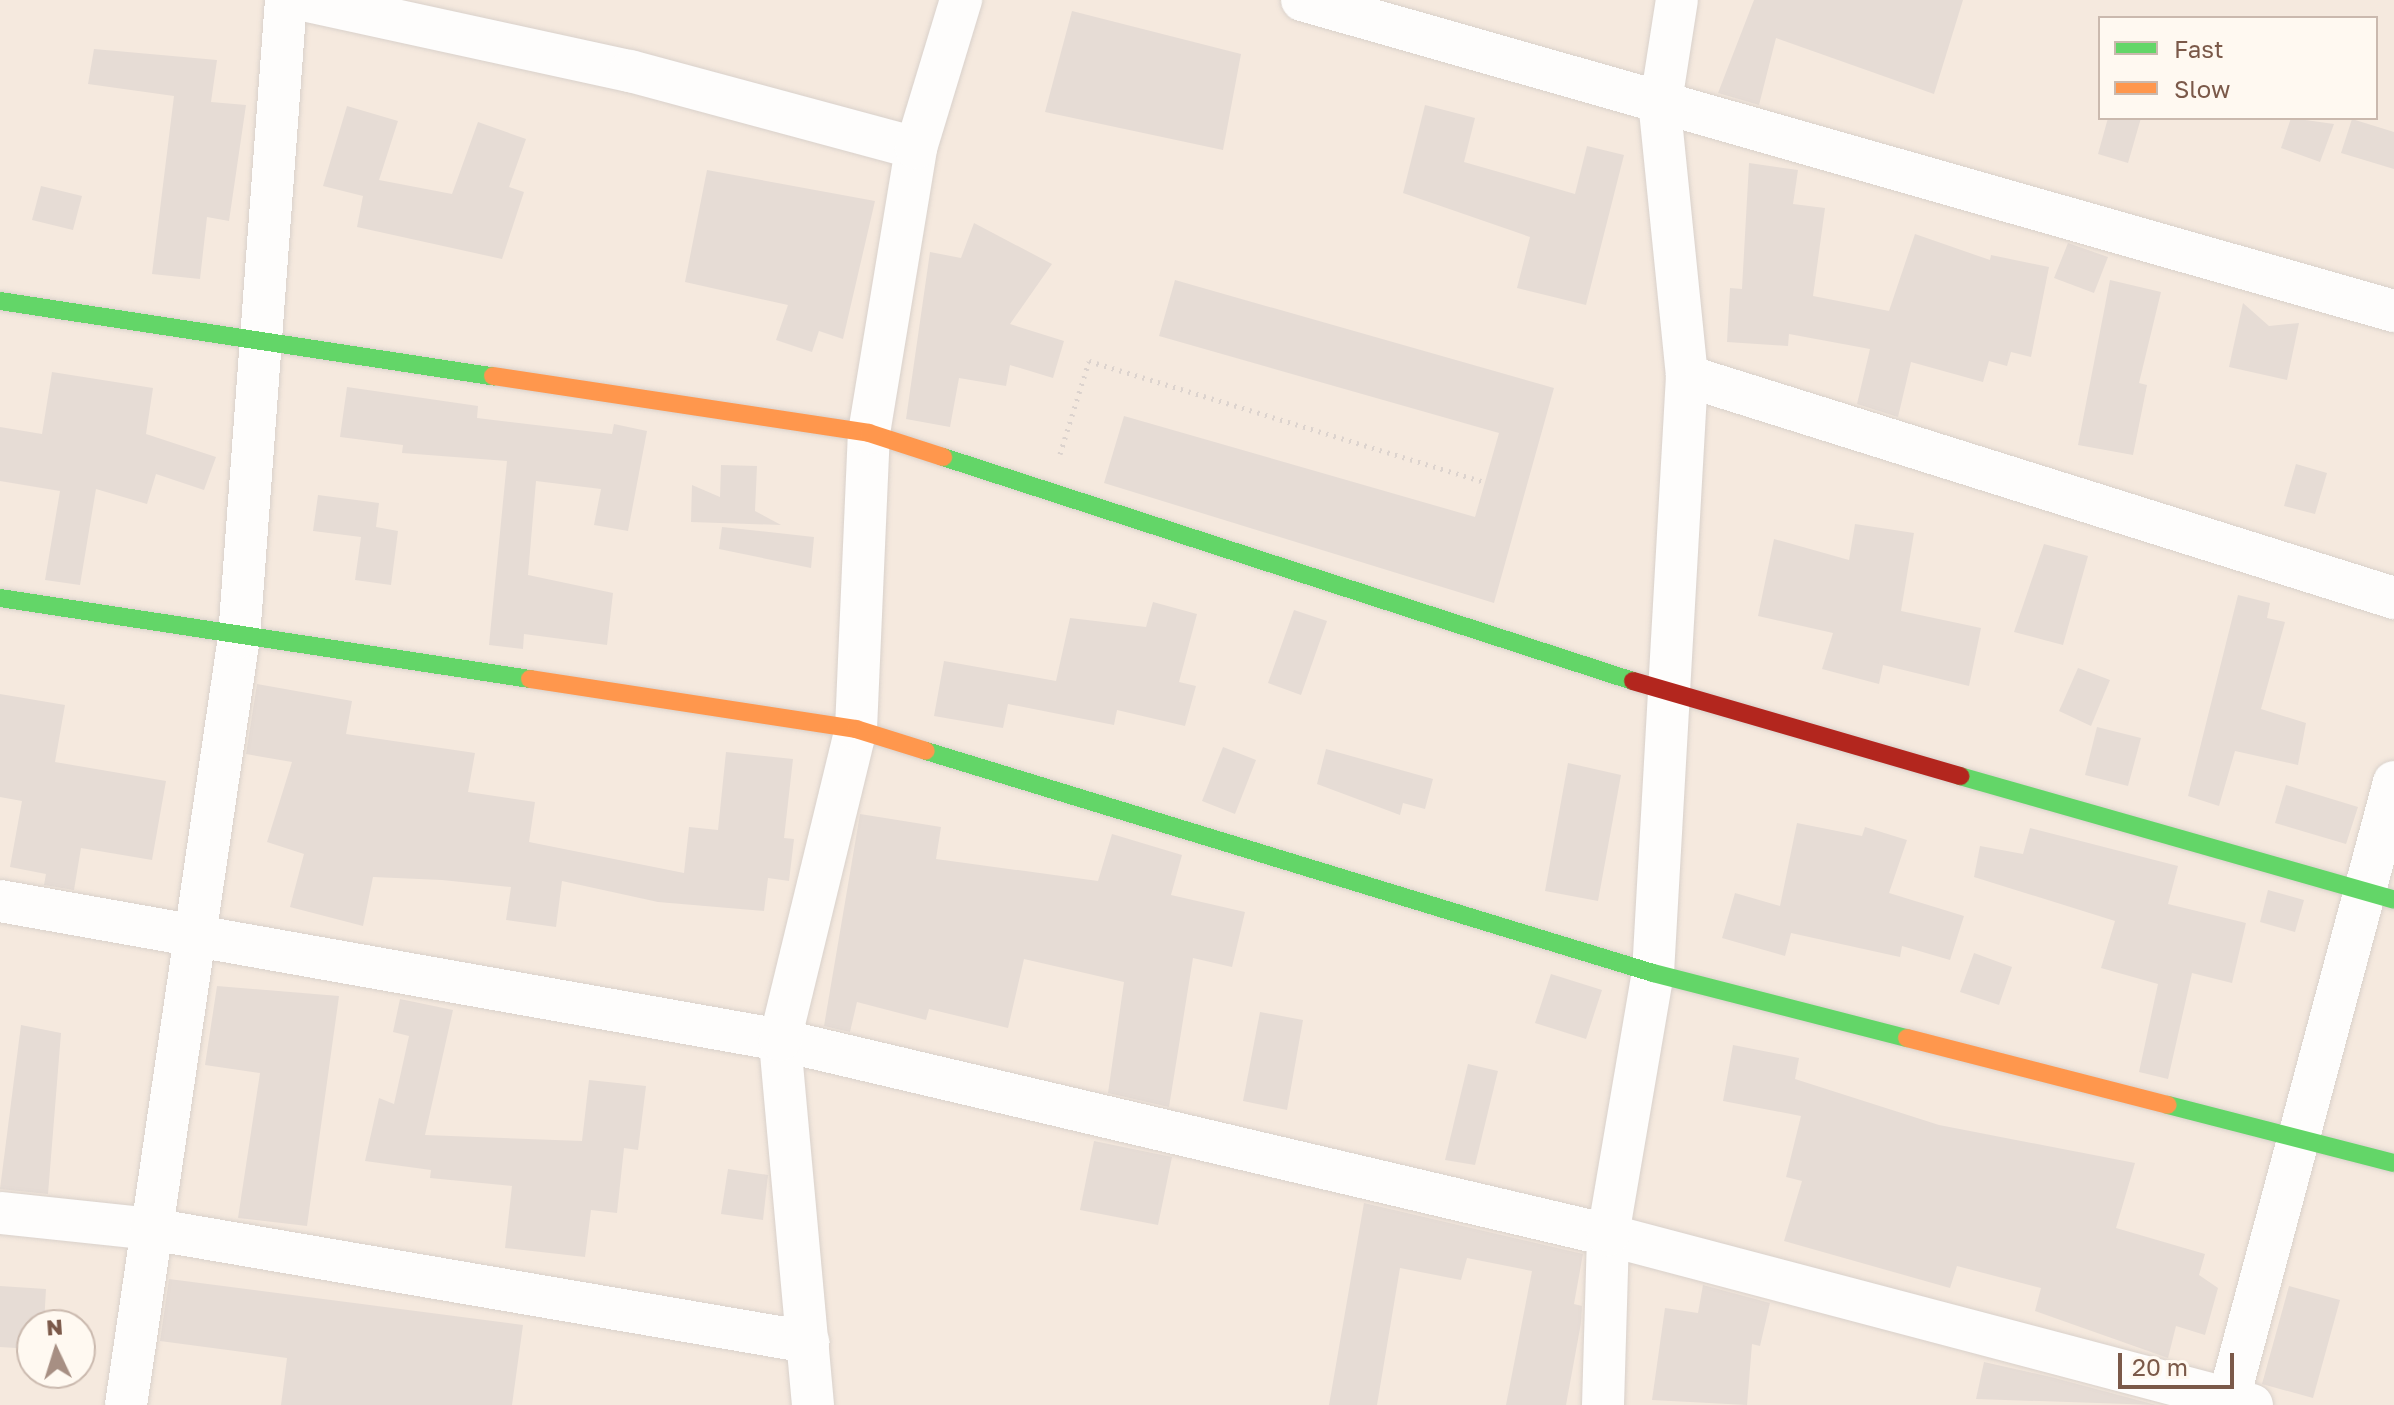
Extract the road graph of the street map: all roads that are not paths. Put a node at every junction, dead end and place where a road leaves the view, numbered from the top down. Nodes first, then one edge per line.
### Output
1 (286, 0) edge
2 (303, 0) edge
3 (961, 0) edge
4 (1302, 0) edge
5 (1677, 0) edge
6 (1660, 108) junction
7 (916, 148) junction
8 (0, 301) edge
9 (2394, 311) edge
10 (263, 343) junction
11 (1687, 376) junction
12 (869, 433) junction
13 (0, 598) edge
14 (2394, 598) edge
15 (239, 637) junction
16 (1666, 692) junction
17 (856, 729) junction
18 (2394, 782) edge
19 (2379, 896) edge
20 (0, 901) edge
21 (191, 937) junction
22 (1653, 973) junction
23 (780, 1040) junction
24 (2299, 1137) junction
25 (2394, 1163) edge
26 (0, 1213) edge
27 (151, 1229) junction
28 (1608, 1235) junction
29 (808, 1342) junction
30 (2236, 1403) edge
31 (126, 1405) edge
32 (813, 1405) edge
33 (1603, 1405) edge

1 - 10 street
2 - 7 street
3 - 7 street
4 - 6 street
5 - 6 street
6 - 9 street
6 - 11 street
7 - 12 street
8 - 10 street
10 - 12 street
10 - 15 street
11 - 14 street
11 - 16 street
12 - 16 street
12 - 17 street
13 - 15 street
15 - 17 street
15 - 21 street
16 - 19 street
16 - 22 street
17 - 22 street
17 - 23 street
18 - 19 street
19 - 24 street
20 - 21 street
21 - 23 street
21 - 27 street
22 - 24 street
22 - 28 street
23 - 28 street
23 - 29 street
24 - 25 street
24 - 30 street
26 - 27 street
27 - 29 street
27 - 31 street
28 - 30 street
28 - 33 street
29 - 32 street

